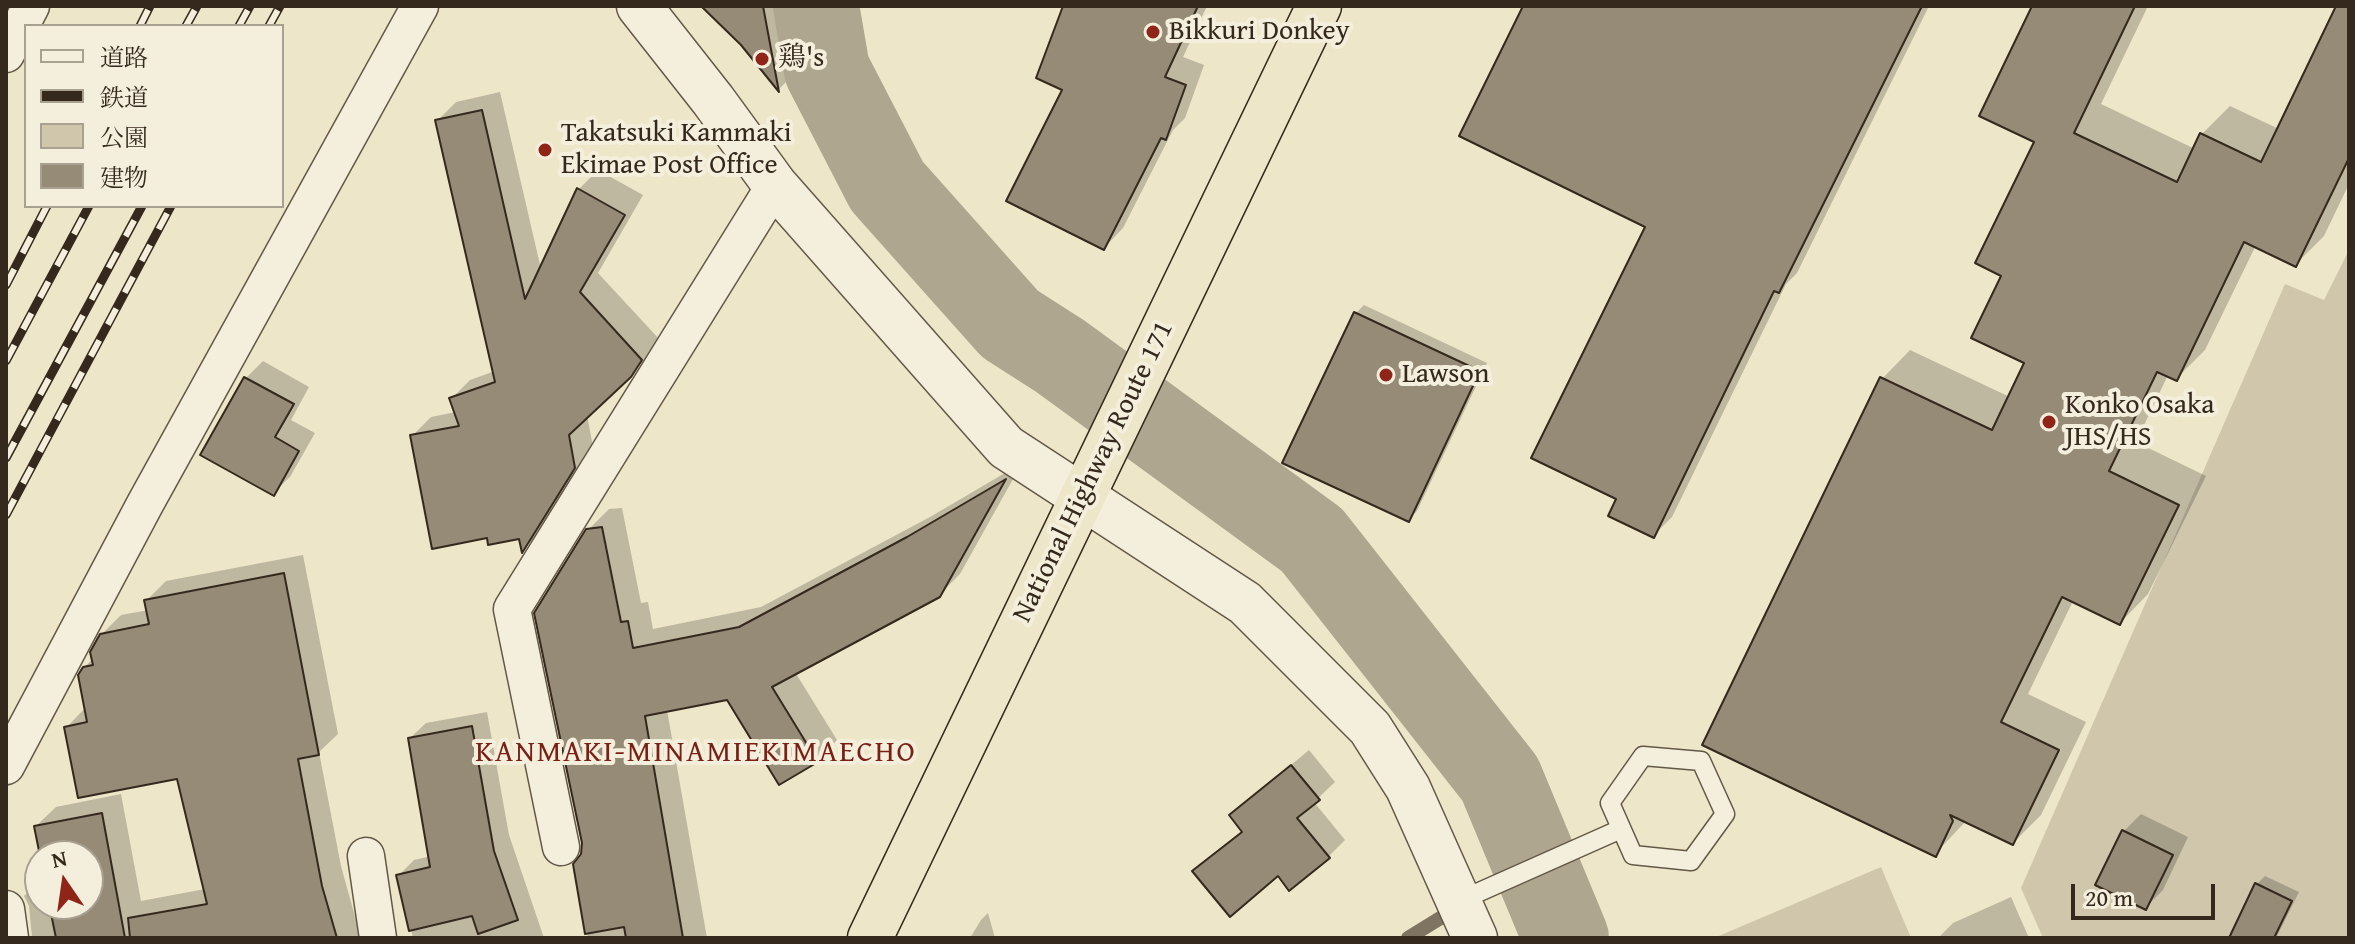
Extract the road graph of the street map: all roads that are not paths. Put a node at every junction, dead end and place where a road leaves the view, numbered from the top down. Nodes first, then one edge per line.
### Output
1 (31, 6) edge
2 (420, 6) edge
3 (639, 6) edge
4 (1319, 6) edge
5 (6, 54) edge
6 (775, 185) junction
7 (1081, 496) junction
8 (6, 766) edge
9 (1621, 829) junction
10 (561, 847) dead end
11 (366, 856) dead end
12 (6, 909) edge
13 (1474, 909) edge
14 (10, 938) edge
15 (378, 938) edge
16 (870, 938) edge

1 - 5 street
2 - 8 street
3 - 6 street
4 - 7 highway, National Highway Route 171
6 - 7 street
6 - 10 street
7 - 13 street
7 - 16 highway, National Highway Route 171
9 - 9 lane
9 - 13 lane
11 - 15 street
12 - 14 street

